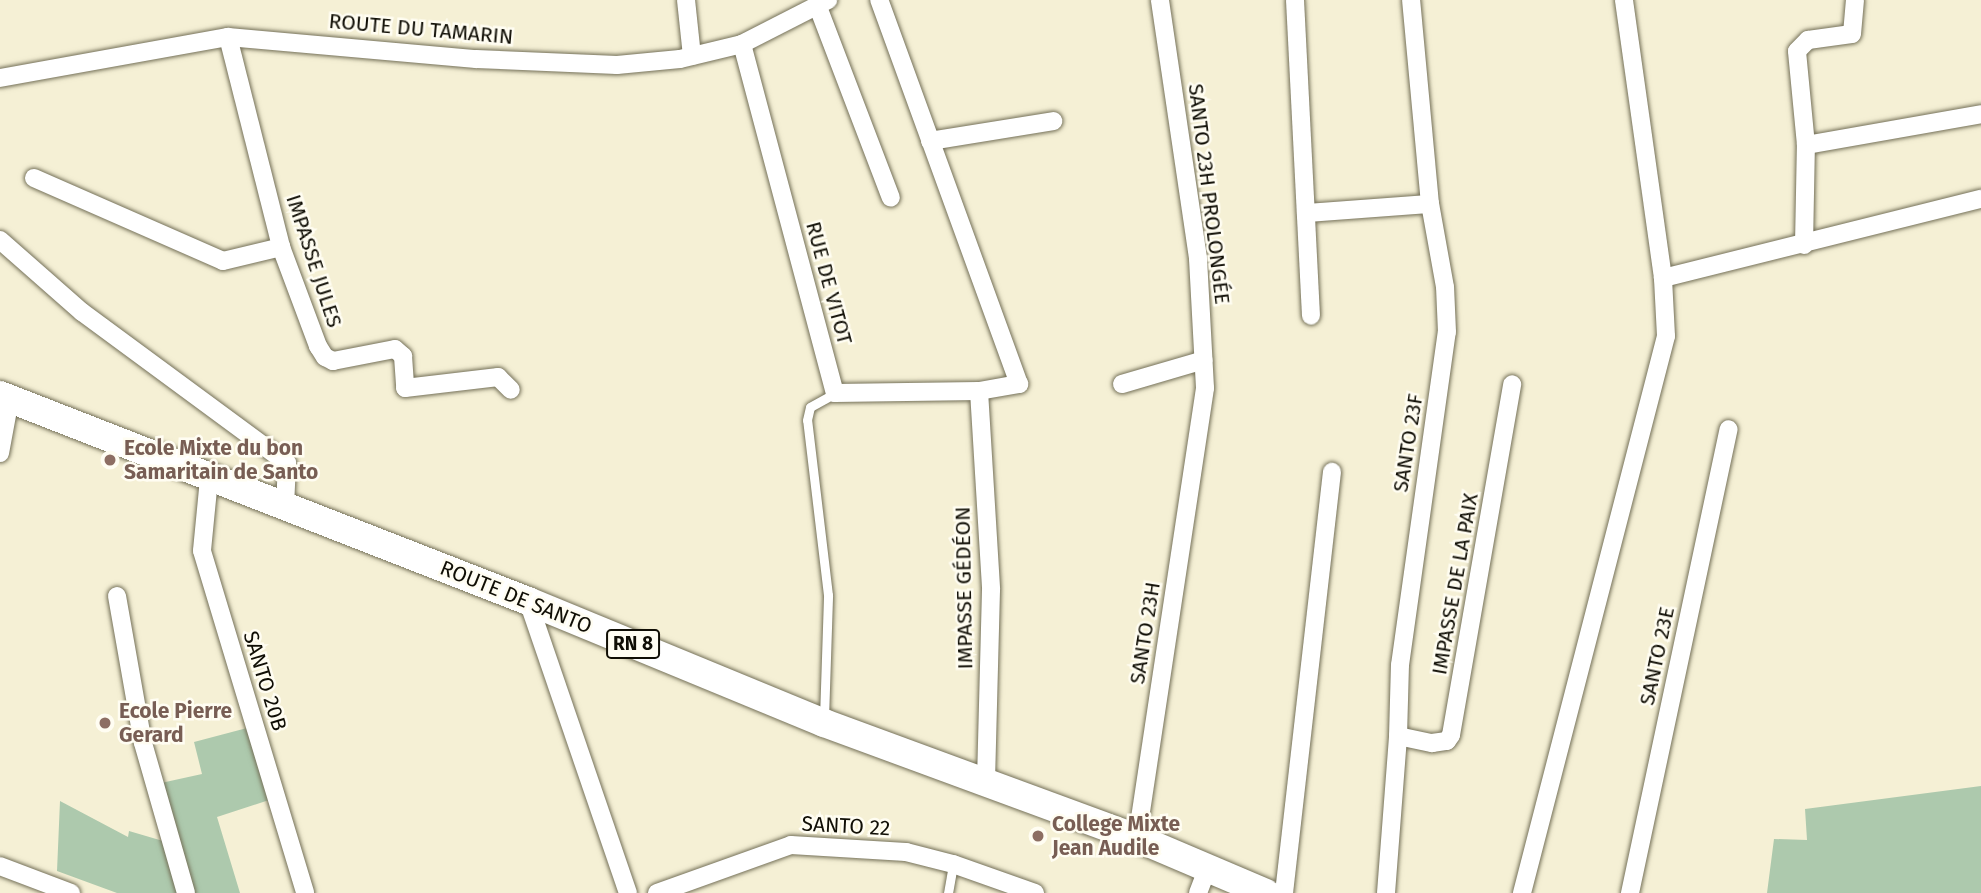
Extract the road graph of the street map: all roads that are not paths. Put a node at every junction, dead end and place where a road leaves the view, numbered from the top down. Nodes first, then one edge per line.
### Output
1 (686, 0) edge
2 (879, 0) edge
3 (1160, 0) edge
4 (1295, 0) edge
5 (1411, 0) edge
6 (1624, 0) edge
7 (1855, 0) edge
8 (823, 4) edge
9 (228, 37) junction
10 (742, 44) junction
11 (692, 56) junction
12 (0, 78) edge
13 (1981, 114) edge
14 (1053, 121) dead end
15 (930, 141) junction
16 (1806, 145) junction
17 (34, 178) dead end
18 (891, 198) dead end
19 (1981, 198) edge
20 (1430, 204) junction
21 (1306, 213) junction
22 (0, 240) edge
23 (1804, 244) junction
24 (281, 247) junction
25 (1663, 278) junction
26 (1311, 316) dead end
27 (1204, 360) junction
28 (1122, 384) dead end
29 (1512, 384) dead end
30 (511, 390) dead end
31 (979, 391) junction
32 (835, 393) junction
33 (5, 397) edge
34 (1729, 429) dead end
35 (1199, 436) joint
36 (0, 453) edge
37 (1332, 472) dead end
38 (209, 479) junction
39 (285, 507) junction
40 (117, 596) dead end
41 (528, 601) junction
42 (824, 723) junction
43 (1398, 736) junction
44 (986, 785) junction
45 (1137, 838) junction
46 (953, 864) junction
47 (0, 866) edge
48 (1203, 880) edge
49 (71, 893) edge
50 (186, 893) edge
51 (306, 893) edge
52 (628, 893) edge
53 (657, 893) edge
54 (948, 893) edge
55 (1035, 893) edge
56 (1266, 893) edge
57 (1284, 893) edge
58 (1386, 893) edge
59 (1522, 893) edge
60 (1630, 893) edge

1 - 11 street
2 - 15 street
3 - 27 street, SANTO 23H PROLONGÉE
4 - 21 street
5 - 20 street, SANTO 23F
6 - 25 street
7 - 16 street
8 - 10 street, ROUTE DU TAMARIN
8 - 18 street
9 - 11 street, ROUTE DU TAMARIN
9 - 12 street, ROUTE DU TAMARIN
9 - 24 street, IMPASSE JULES
10 - 11 street, ROUTE DU TAMARIN
10 - 32 street, RUE DE VITOT
13 - 16 street
14 - 15 street
15 - 31 street
16 - 23 street
17 - 24 street
19 - 23 street
20 - 21 street
20 - 43 street, SANTO 23F
21 - 26 street
22 - 39 street
23 - 25 street
24 - 30 street, IMPASSE JULES
25 - 59 street
27 - 28 street
27 - 35 street, SANTO 23H PROLONGÉE
29 - 43 street, IMPASSE DE LA PAIX
31 - 32 street
31 - 44 street, IMPASSE GÉDÉON
32 - 42 lane
33 - 36 street
33 - 38 main road, ROUTE DE SANTO / RN 8
34 - 60 street, SANTO 23E
35 - 45 street, SANTO 23H
37 - 57 street
38 - 39 main road, ROUTE DE SANTO / RN 8
38 - 51 street, SANTO 20B
39 - 41 main road, ROUTE DE SANTO / RN 8
40 - 50 street
41 - 42 main road, ROUTE DE SANTO / RN 8
41 - 52 street
42 - 44 main road, ROUTE DE SANTO / RN 8
43 - 58 street, SANTO 23F
44 - 45 main road, ROUTE DE SANTO / RN 8
45 - 48 main road, ROUTE DE SANTO / RN 8
46 - 53 street, SANTO 22
46 - 54 lane
46 - 55 street, SANTO 22
47 - 49 street
48 - 56 main road, ROUTE DE SANTO / RN 8

